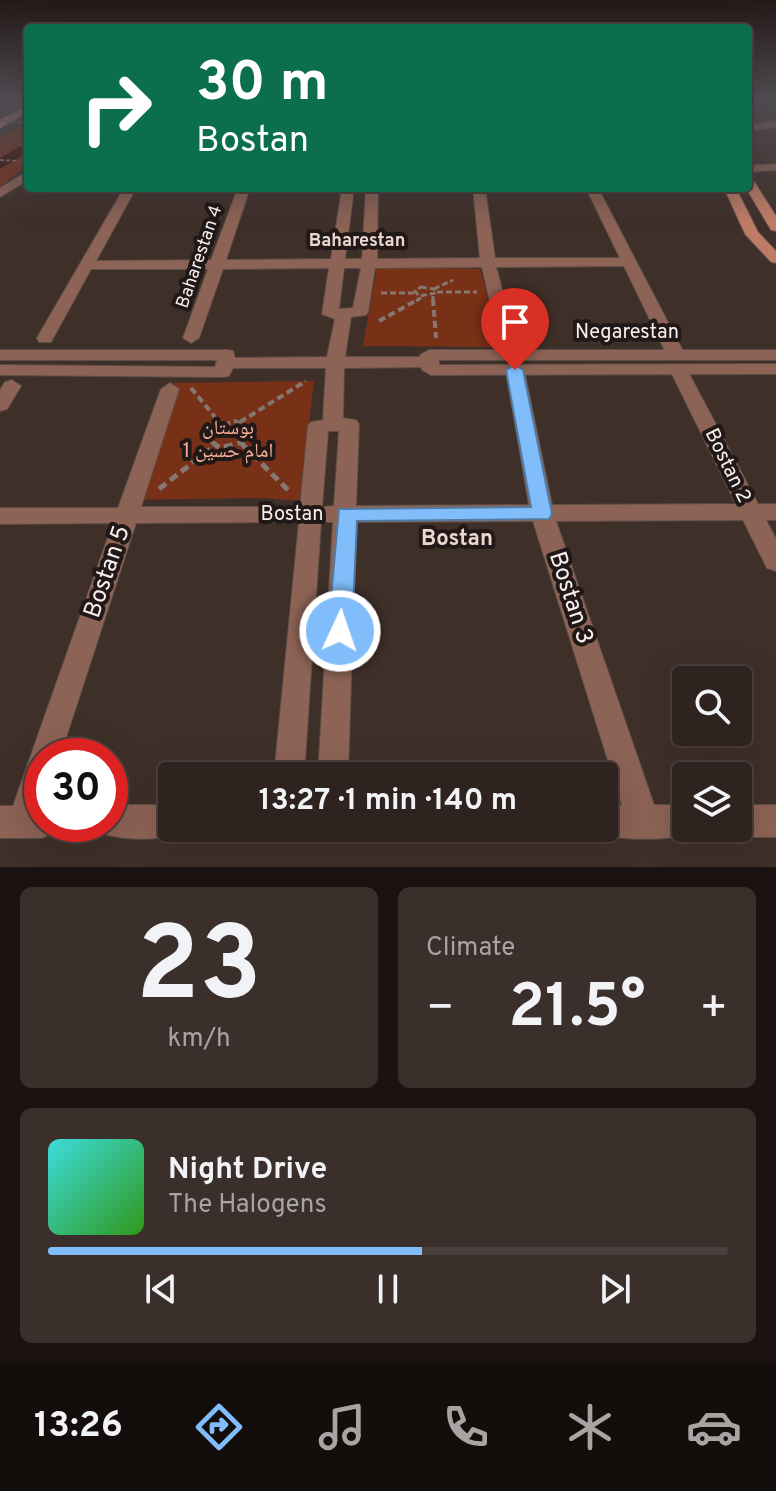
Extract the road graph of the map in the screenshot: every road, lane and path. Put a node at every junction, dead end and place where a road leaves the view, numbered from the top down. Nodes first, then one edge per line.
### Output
1 (0, 160) edge
2 (19, 161) dead end
3 (776, 167) edge
4 (752, 169) edge
5 (24, 177) edge
6 (752, 188) edge
7 (128, 192) edge
8 (242, 192) edge
9 (347, 192) edge
10 (372, 192) edge
11 (479, 192) edge
12 (594, 192) edge
13 (732, 192) edge
14 (0, 193) edge
15 (776, 227) edge
16 (776, 259) edge
17 (628, 262) junction
18 (336, 263) junction
19 (370, 263) junction
20 (488, 263) junction
21 (215, 264) junction
22 (85, 265) junction
23 (437, 292) junction
24 (496, 292) junction
25 (363, 293) junction
26 (415, 293) junction
27 (433, 296) junction
28 (344, 313) junction
29 (45, 338) dead end
30 (191, 338) dead end
31 (0, 355) edge
32 (776, 355) edge
33 (432, 357) junction
34 (335, 362) junction
35 (513, 362) junction
36 (678, 362) junction
37 (225, 363) junction
38 (776, 369) edge
39 (0, 370) edge
40 (174, 380) junction
41 (12, 386) dead end
42 (0, 405) edge
43 (240, 422) junction
44 (220, 423) junction
45 (333, 425) junction
46 (242, 444) junction
47 (214, 446) junction
48 (776, 512) edge
49 (750, 513) junction
50 (312, 514) junction
51 (347, 514) junction
52 (542, 514) junction
53 (127, 515) junction
54 (0, 516) edge
55 (776, 562) edge
56 (51, 738) edge
57 (290, 762) edge
58 (334, 762) edge
59 (128, 821) edge
60 (158, 821) edge
61 (618, 821) edge
62 (672, 821) edge
63 (752, 821) edge
64 (776, 821) edge
65 (644, 822) junction

1 - 2 path
3 - 4 street
5 - 14 street
6 - 15 main road
7 - 22 street
8 - 21 street, Baharestan 4
9 - 18 street
10 - 19 street
11 - 20 street, Bostan 3
12 - 17 street, Bostan 2
13 - 16 main road
17 - 20 street
17 - 36 street, Bostan 2
18 - 19 street
18 - 21 street
18 - 28 street
19 - 20 street
19 - 25 street
20 - 24 street, Bostan 3
21 - 22 street
21 - 30 street, Baharestan 4
22 - 29 street
23 - 24 path
23 - 26 path
23 - 27 path
24 - 35 street, Bostan 3
25 - 26 path
25 - 28 street
26 - 27 path
27 - 33 path
28 - 34 street
31 - 37 street
32 - 36 street, Negarestan
33 - 34 street
33 - 35 street
34 - 37 street
34 - 43 path
34 - 45 street
35 - 36 street
35 - 52 street, Bostan 3
36 - 38 street
36 - 49 street, Bostan 2
37 - 40 street
39 - 40 street
40 - 44 path
40 - 53 street, Bostan 5
41 - 42 street
43 - 44 path
43 - 46 path
44 - 47 path
45 - 50 street
45 - 51 street
46 - 47 path
46 - 50 path
47 - 53 path
48 - 49 street, Bostan
49 - 52 street, Bostan
49 - 55 street, Bostan 2
50 - 51 street, Bostan
50 - 53 street, Bostan
50 - 57 street
51 - 52 street, Bostan
51 - 58 street
52 - 65 street, Bostan 3
53 - 54 street, Bostan
53 - 56 street, Bostan 5
59 - 60 street
61 - 65 street
62 - 65 street
63 - 64 street

